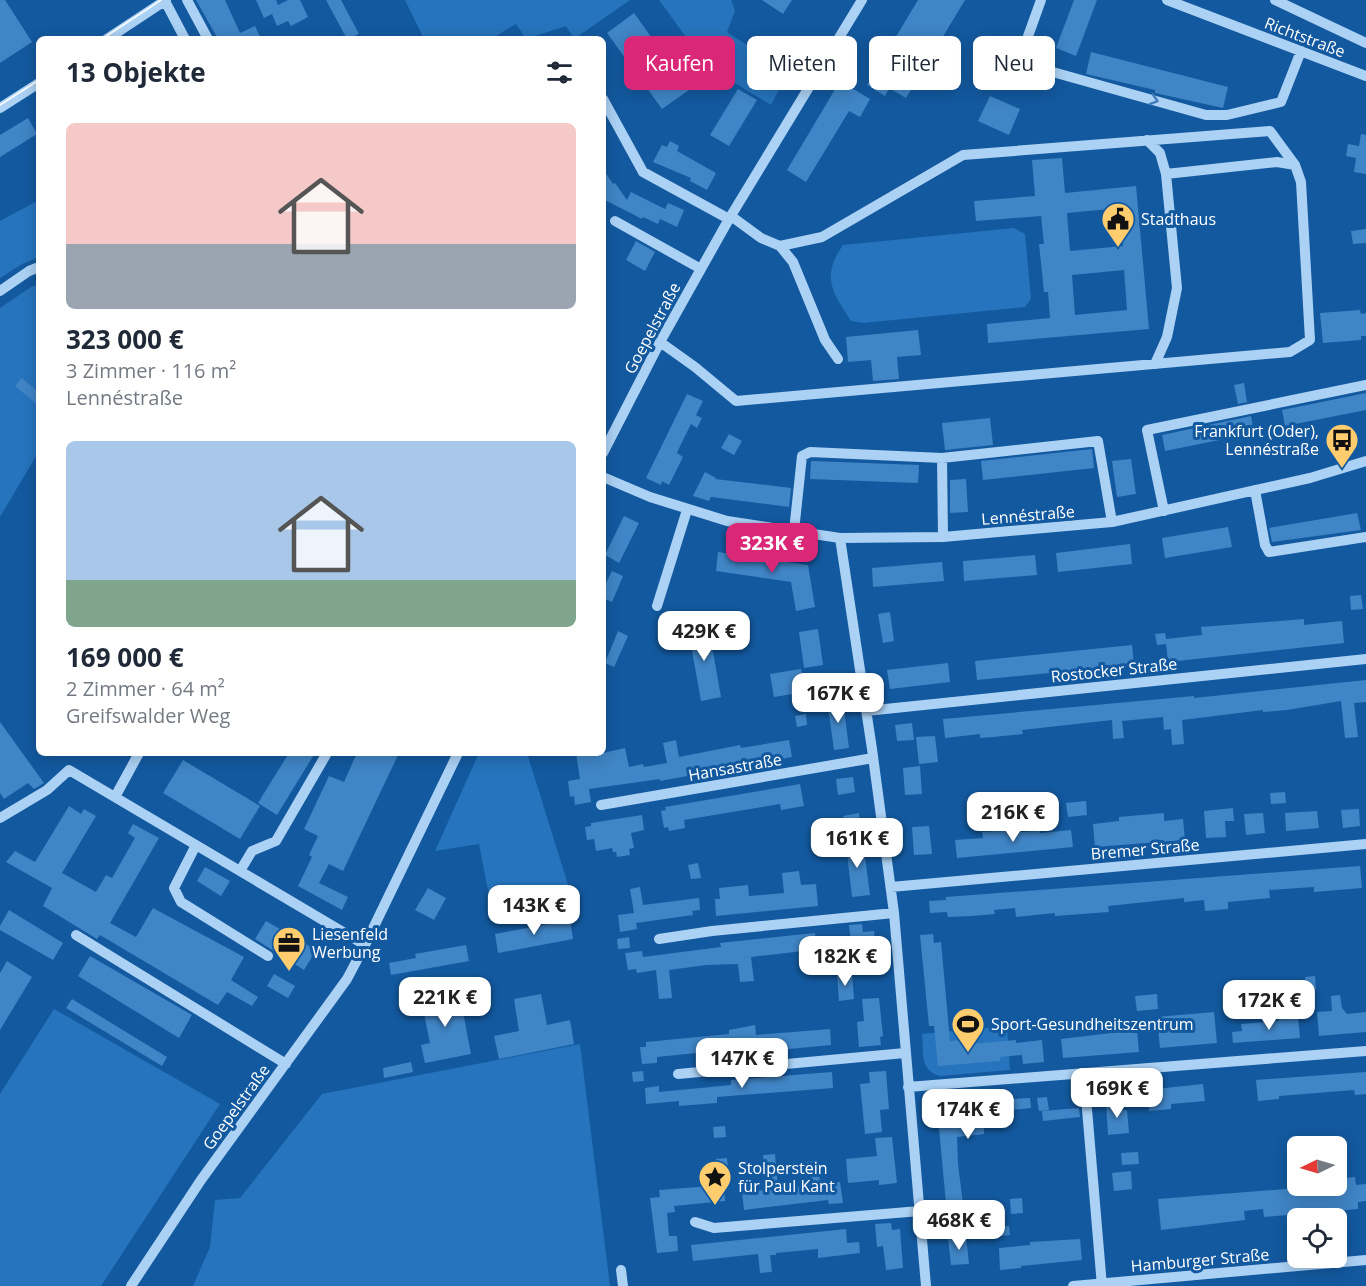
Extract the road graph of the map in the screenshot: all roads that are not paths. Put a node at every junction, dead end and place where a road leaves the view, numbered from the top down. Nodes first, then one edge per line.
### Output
1 (187, 0) edge
2 (862, 0) edge
3 (1041, 0) edge
4 (1167, 0) edge
5 (1275, 0) edge
6 (165, 1) edge
7 (112, 36) edge
8 (183, 36) edge
9 (206, 36) edge
10 (1366, 43) edge
11 (1301, 51) junction
12 (1366, 76) edge
13 (36, 85) edge
14 (606, 104) edge
15 (0, 108) edge
16 (1147, 140) junction
17 (1296, 165) junction
18 (1166, 174) junction
19 (730, 218) junction
20 (615, 221) dead end
21 (780, 246) junction
22 (36, 269) edge
23 (701, 269) junction
24 (0, 291) edge
25 (660, 342) junction
26 (838, 359) dead end
27 (1155, 364) junction
28 (1366, 385) edge
29 (606, 447) edge
30 (942, 458) junction
31 (1366, 461) edge
32 (606, 478) edge
33 (1256, 490) junction
34 (687, 510) junction
35 (1164, 511) junction
36 (1112, 522) junction
37 (794, 531) junction
38 (944, 537) junction
39 (1366, 537) edge
40 (840, 538) junction
41 (657, 606) dead end
42 (1366, 659) edge
43 (866, 711) junction
44 (137, 756) edge
45 (325, 756) edge
46 (457, 756) edge
47 (873, 758) junction
48 (115, 797) junction
49 (601, 805) dead end
50 (0, 818) edge
51 (1366, 844) edge
52 (196, 845) junction
53 (240, 871) junction
54 (891, 887) junction
55 (894, 913) junction
56 (76, 935) dead end
57 (659, 939) dead end
58 (365, 945) junction
59 (268, 956) dead end
60 (1366, 1051) edge
61 (905, 1053) junction
62 (286, 1064) junction
63 (678, 1074) dead end
64 (1084, 1074) junction
65 (908, 1088) junction
66 (920, 1211) junction
67 (695, 1222) dead end
68 (1366, 1260) edge
69 (621, 1270) dead end
70 (1102, 1285) edge
71 (131, 1286) edge
72 (623, 1286) edge
73 (926, 1286) edge
74 (1073, 1286) edge

1 - 9 street
2 - 19 street, Goepelstraße
3 -> 11 street
4 - 11 street, Richtstraße
5 - 10 street
6 - 7 street
6 - 8 street
11 - 12 street, Richtstraße
13 - 15 street
14 - 19 street
16 - 17 street
16 - 18 street
16 - 21 street
17 - 18 street
17 - 27 street
18 - 27 street
19 - 21 street
19 - 23 street, Goepelstraße
20 - 23 street
21 - 26 street
22 - 24 street
23 - 25 street, Goepelstraße
25 - 27 street
25 - 29 street, Goepelstraße
28 - 35 street
30 - 36 street
30 - 37 street
30 - 38 street
31 - 33 street, Lennéstraße
32 - 34 street, Lennéstraße
33 - 35 street, Lennéstraße
33 - 39 street
34 - 37 street, Lennéstraße
34 - 41 street
35 - 36 street, Lennéstraße
36 - 38 street, Lennéstraße
37 - 40 street, Lennéstraße
38 - 40 street, Lennéstraße
40 - 43 street
42 - 43 street, Rostocker Straße
43 - 47 street
44 - 48 street
45 - 53 street
46 - 58 street, Goepelstraße
47 - 49 street, Hansastraße
47 - 54 street
48 - 50 street
48 - 52 street
51 - 54 street, Bremer Straße
52 - 53 street
52 - 59 street
53 - 58 street
54 - 55 street
55 - 57 street
55 - 61 street
56 - 62 street
58 - 62 street, Goepelstraße
60 - 64 street
61 - 63 street
61 - 65 street
62 - 71 street, Goepelstraße
64 - 65 street
64 - 70 street
65 - 66 street
66 - 67 street
66 - 73 street
68 - 70 street, Hamburger Straße
69 - 72 street
70 - 74 street, Hamburger Straße

